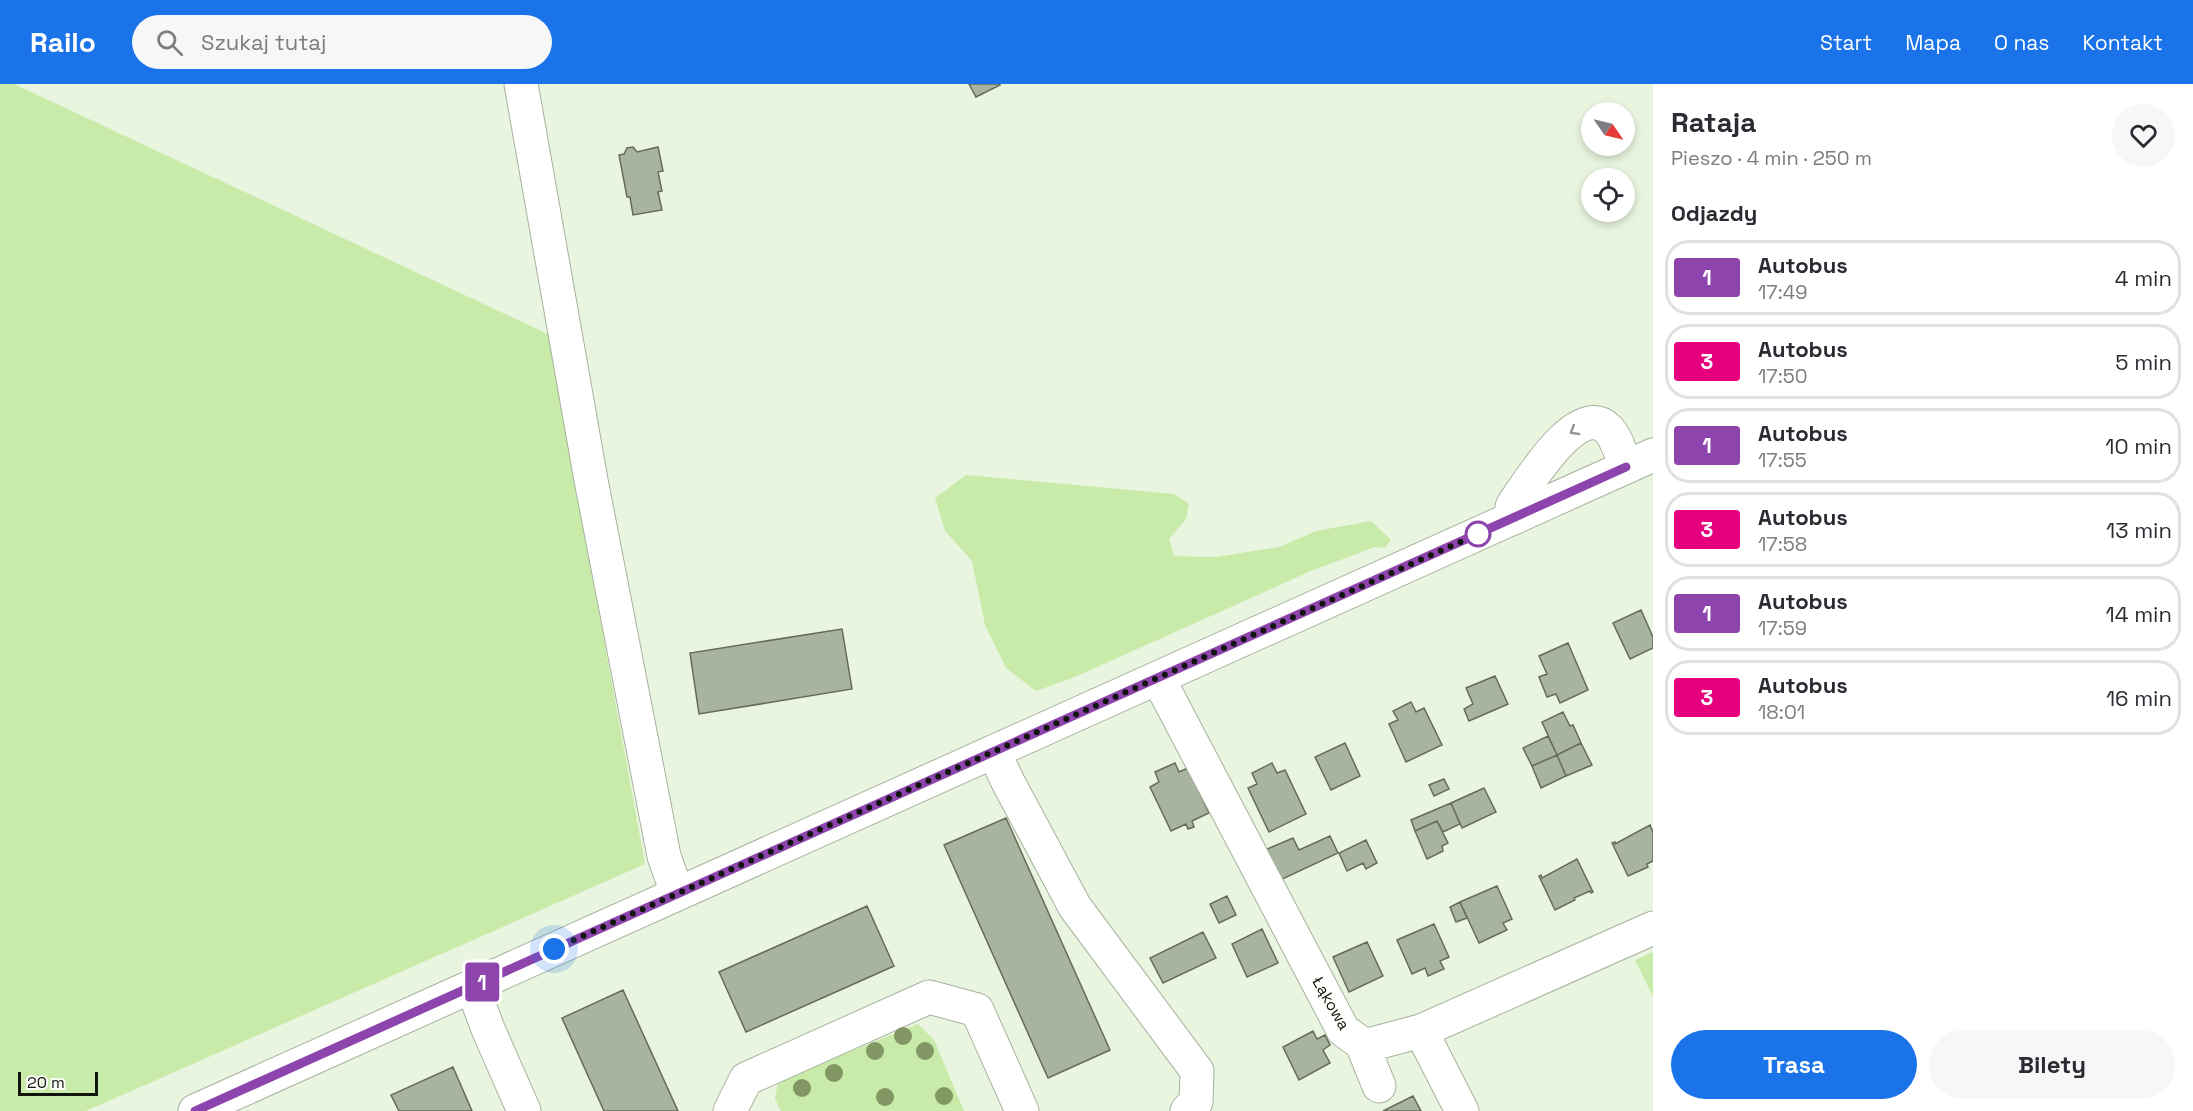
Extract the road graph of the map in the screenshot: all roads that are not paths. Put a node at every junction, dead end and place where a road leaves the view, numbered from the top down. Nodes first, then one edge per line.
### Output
1 (521, 84) edge
2 (1640, 461) edge
3 (1516, 517) junction
4 (1158, 678) junction
5 (994, 752) junction
6 (677, 893) junction
7 (1653, 928) edge
8 (472, 986) junction
9 (1421, 1031) junction
10 (1362, 1044) junction
11 (1379, 1086) dead end
12 (195, 1111) edge
13 (524, 1111) edge
14 (730, 1111) edge
15 (1022, 1111) edge
16 (1187, 1111) edge
17 (1462, 1111) edge

1 - 6 main road
2 - 3 main road
2 -> 3 main road
3 - 4 main road
4 - 5 main road
4 - 10 main road, Łąkowa
5 - 6 main road
5 - 16 main road
6 - 8 main road
7 - 9 main road, Łąkowa
8 - 12 main road
8 - 13 main road
9 - 10 main road, Łąkowa
9 - 17 main road
10 - 11 main road
14 - 15 main road

